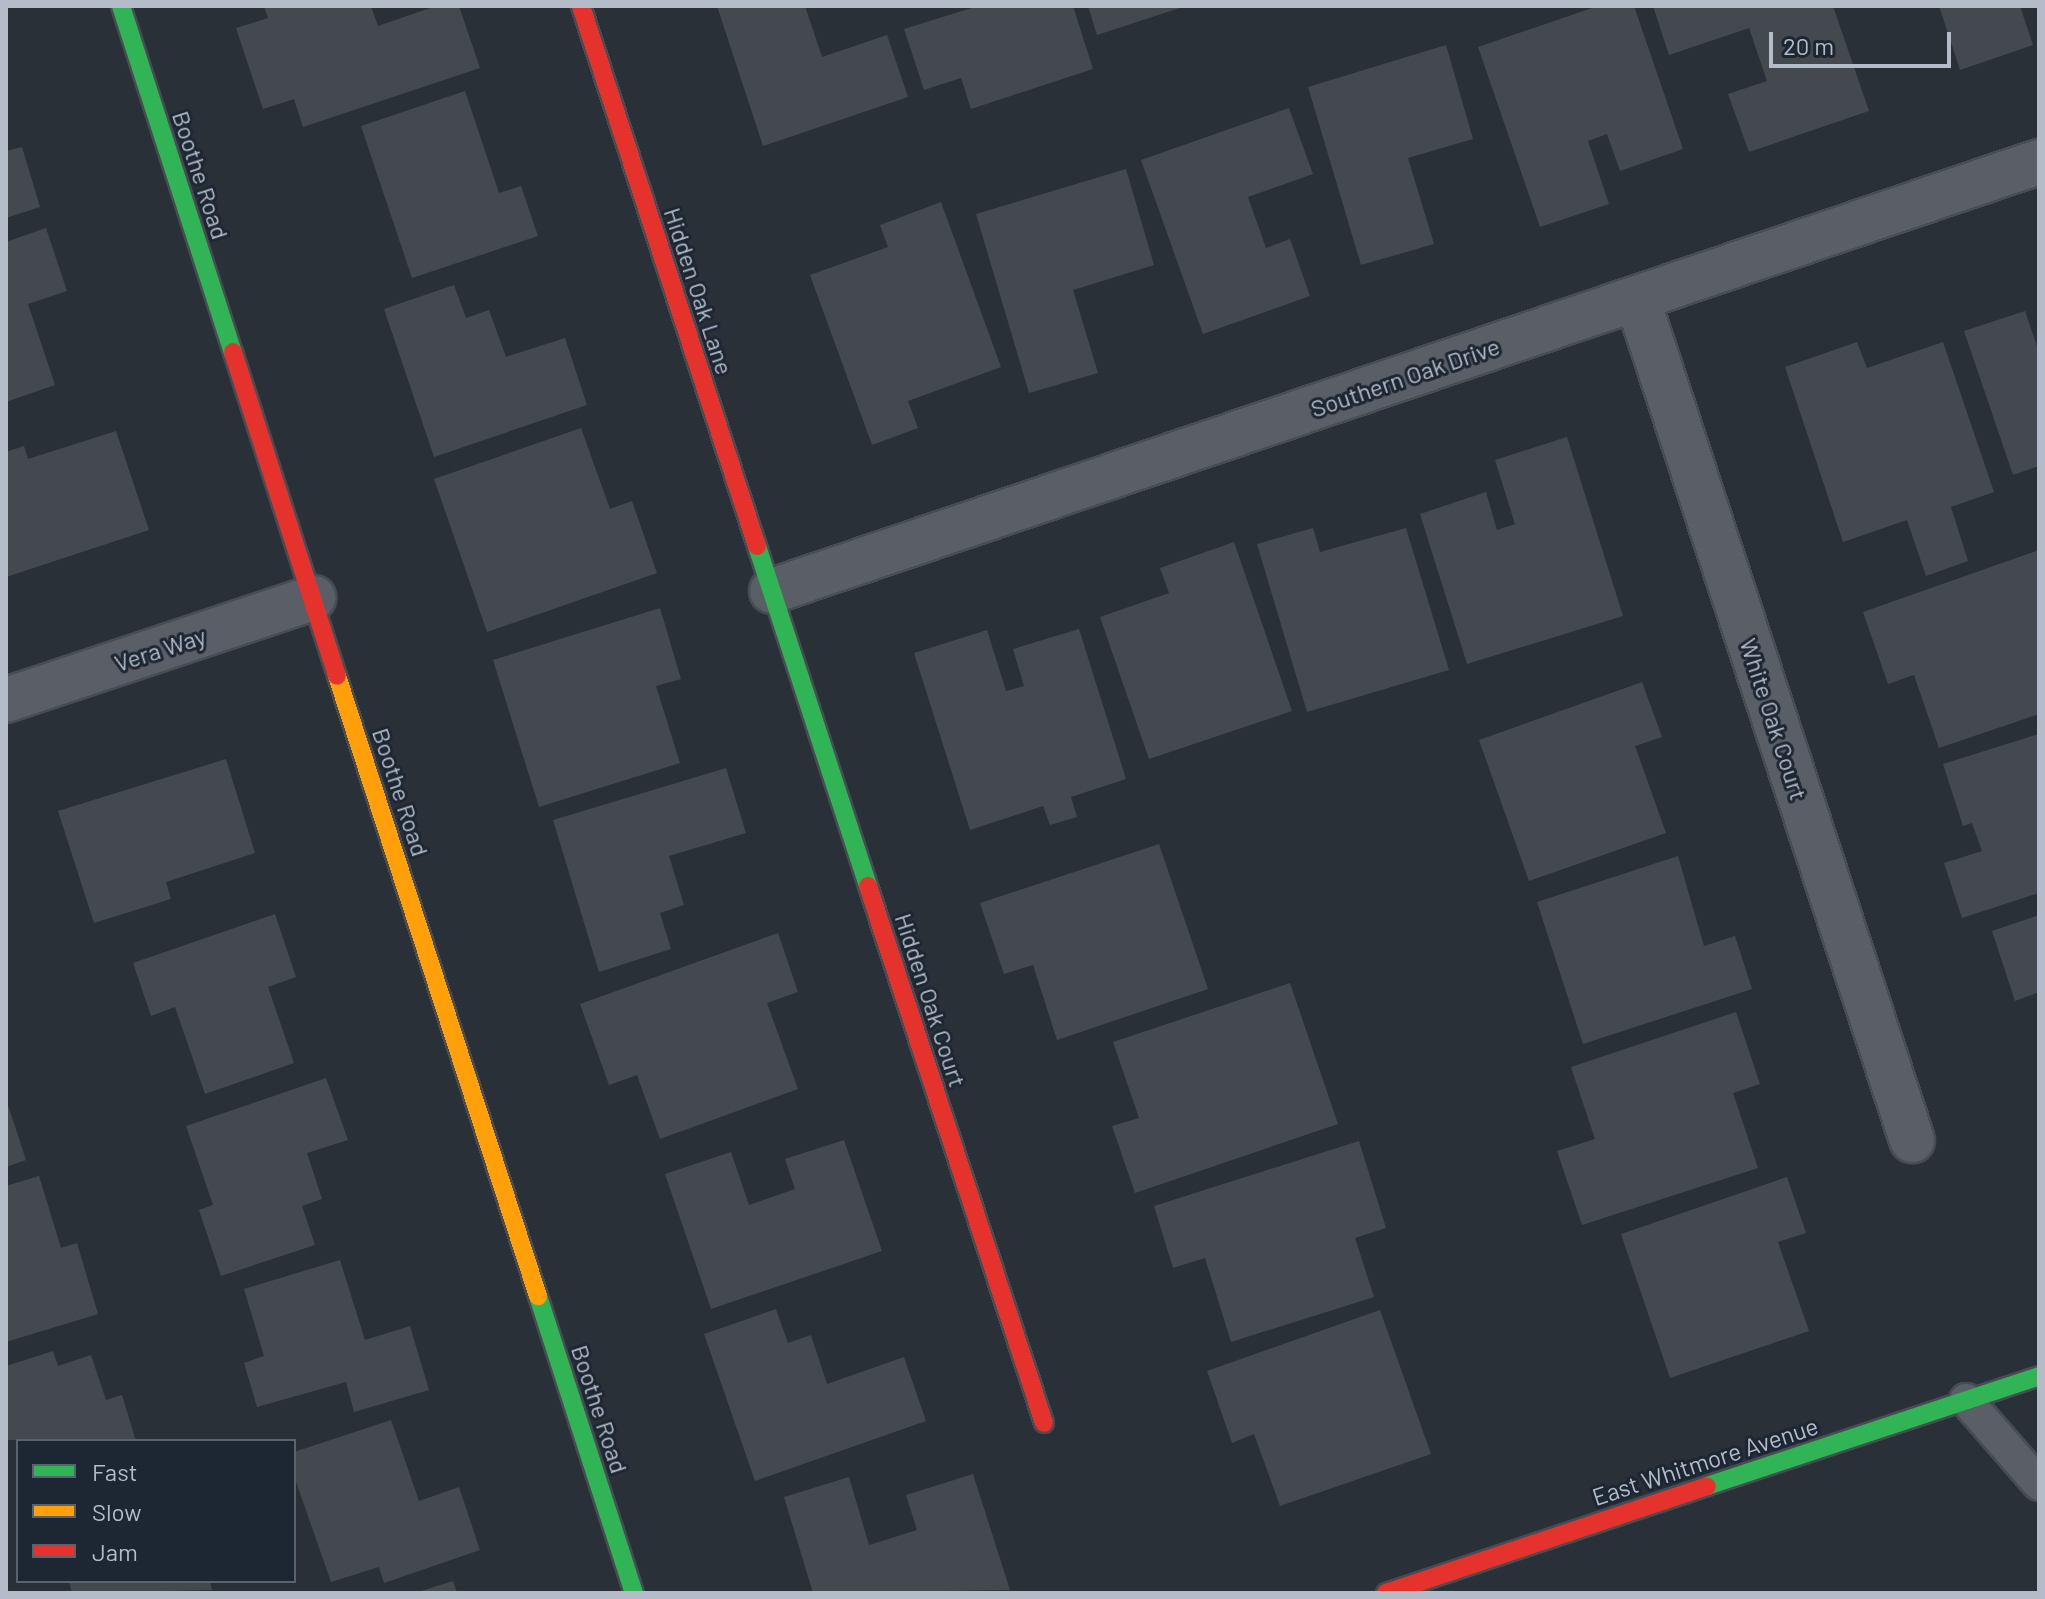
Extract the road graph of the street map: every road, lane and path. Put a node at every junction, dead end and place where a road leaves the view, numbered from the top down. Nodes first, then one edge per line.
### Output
1 (121, 6) edge
2 (581, 6) edge
3 (2039, 162) edge
4 (1637, 298) junction
5 (772, 591) junction
6 (313, 598) junction
7 (6, 700) edge
8 (1912, 1140) dead end
9 (2039, 1376) edge
10 (1966, 1400) junction
11 (1044, 1423) dead end
12 (2039, 1484) edge
13 (634, 1593) edge
14 (1386, 1593) edge

1 - 6 street, Boothe Road
2 - 5 street, Hidden Oak Lane
3 - 4 street, Southern Oak Drive
4 - 5 street, Southern Oak Drive
4 - 8 street, White Oak Court
5 - 11 street, Hidden Oak Court
6 - 7 street, Vera Way
6 - 13 street, Boothe Road
9 - 10 street, East Whitmore Avenue
10 - 12 lane
10 - 14 street, East Whitmore Avenue

